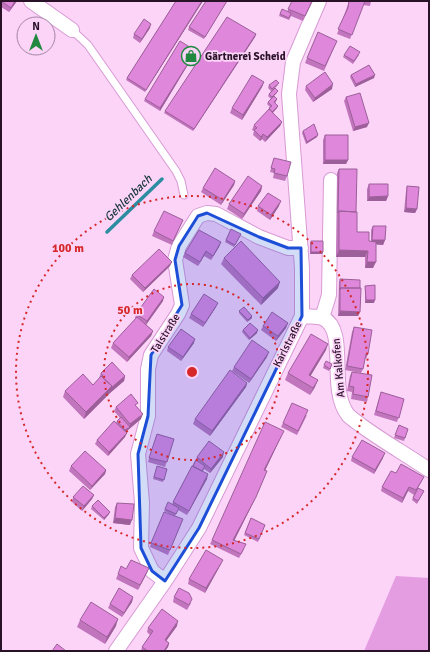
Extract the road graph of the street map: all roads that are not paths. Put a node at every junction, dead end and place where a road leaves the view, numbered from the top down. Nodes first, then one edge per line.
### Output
1 (31, 1) edge
2 (319, 1) edge
3 (72, 30) joint
4 (331, 180) dead end
5 (184, 195) dead end
6 (300, 248) junction
7 (302, 316) junction
8 (322, 318) junction
9 (429, 470) edge
10 (165, 581) junction
11 (116, 651) edge

1 - 3 street
2 - 6 street, Karlstraße
3 - 5 lane
4 - 8 street
6 - 7 street, Karlstraße
6 - 10 street, Talstraße
7 - 8 street
7 - 10 street, Karlstraße
8 - 9 street, Am Kalkofen
10 - 11 street, Karlstraße

